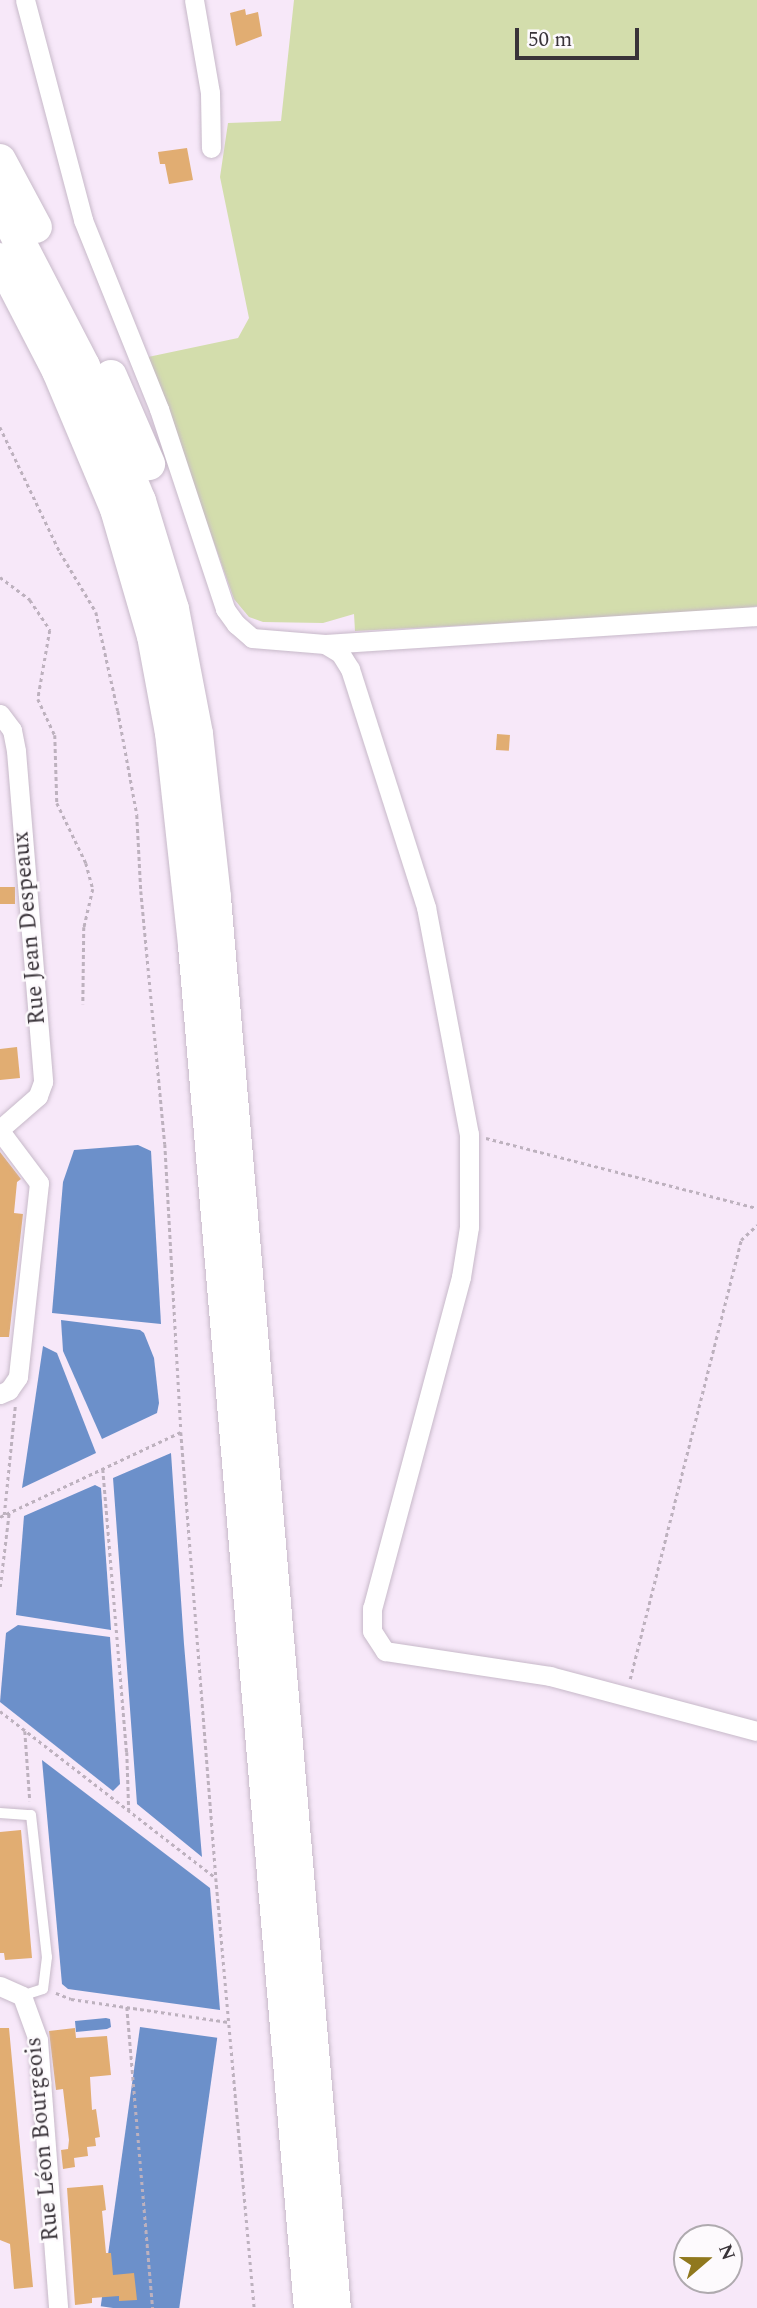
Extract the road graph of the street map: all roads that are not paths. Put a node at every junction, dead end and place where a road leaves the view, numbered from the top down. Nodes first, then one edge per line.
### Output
1 (25, 0) edge
2 (194, 0) edge
3 (211, 148) dead end
4 (0, 160) edge
5 (0, 204) edge
6 (0, 259) edge
7 (0, 283) edge
8 (85, 428) junction
9 (757, 616) edge
10 (325, 643) junction
11 (0, 715) edge
12 (231, 1092) junction
13 (0, 1130) edge
14 (5, 1392) edge
15 (757, 1731) edge
16 (0, 1812) edge
17 (0, 1986) edge
18 (22, 1996) junction
19 (58, 2308) edge
20 (310, 2308) edge
21 (335, 2308) edge

1 - 10 street
2 - 3 street
4 - 12 highway
5 - 12 highway
6 - 8 highway
7 - 8 highway
8 - 20 highway
9 - 10 street
10 - 15 street
11 - 13 street, Rue Jean Despeaux
12 - 21 highway
13 - 14 street
16 - 18 lane
17 - 18 street
18 - 19 street, Rue Léon Bourgeois

